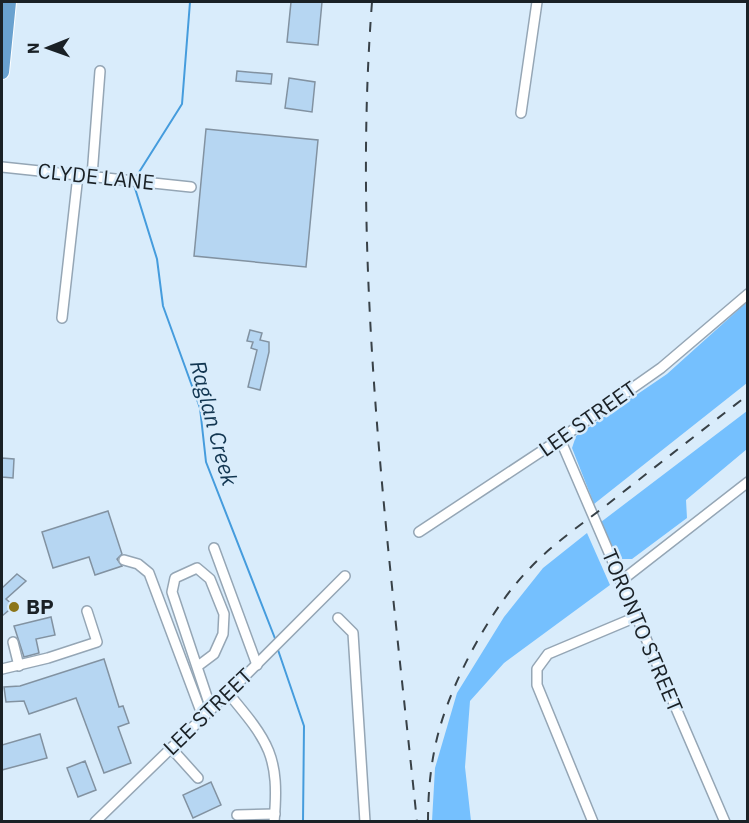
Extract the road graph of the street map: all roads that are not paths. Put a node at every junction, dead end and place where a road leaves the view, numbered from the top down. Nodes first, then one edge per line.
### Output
1 (9, 2) edge
2 (537, 2) edge
3 (100, 71) dead end
4 (2, 72) edge
5 (521, 113) dead end
6 (2, 167) edge
7 (78, 175) junction
8 (92, 176) junction
9 (191, 187) dead end
10 (747, 294) edge
11 (62, 318) dead end
12 (560, 440) junction
13 (747, 482) edge
14 (419, 532) dead end
15 (214, 548) dead end
16 (124, 560) dead end
17 (345, 576) dead end
18 (621, 581) junction
19 (87, 611) dead end
20 (636, 617) junction
21 (338, 618) dead end
22 (13, 642) dead end
23 (256, 665) junction
24 (19, 666) junction
25 (198, 666) junction
26 (2, 669) edge
27 (228, 693) junction
28 (211, 709) junction
29 (203, 717) junction
30 (171, 748) junction
31 (198, 778) dead end
32 (237, 815) dead end
33 (275, 818) edge
34 (94, 822) edge
35 (365, 822) edge
36 (592, 822) edge
37 (725, 822) edge

1 - 4 highway
2 - 5 street
3 - 8 street
6 - 7 street, CLYDE LANE
7 - 8 street, CLYDE LANE
7 - 11 street
8 - 9 street, CLYDE LANE
10 - 12 street, LEE STREET
12 - 14 street, LEE STREET
12 - 18 street, TORONTO STREET
13 - 18 street
15 - 23 street
16 - 29 street
17 - 23 street, LEE STREET
18 - 20 street, TORONTO STREET
19 - 24 street
20 - 36 street
20 - 37 street, TORONTO STREET
21 - 35 street
22 - 24 street
23 - 27 street, LEE STREET
24 - 26 street
25 - 25 street
25 - 28 street
27 - 28 street, LEE STREET
27 - 33 street
28 - 29 street, LEE STREET
29 - 30 street, LEE STREET
30 - 31 street
30 - 34 street, LEE STREET
32 - 33 street

